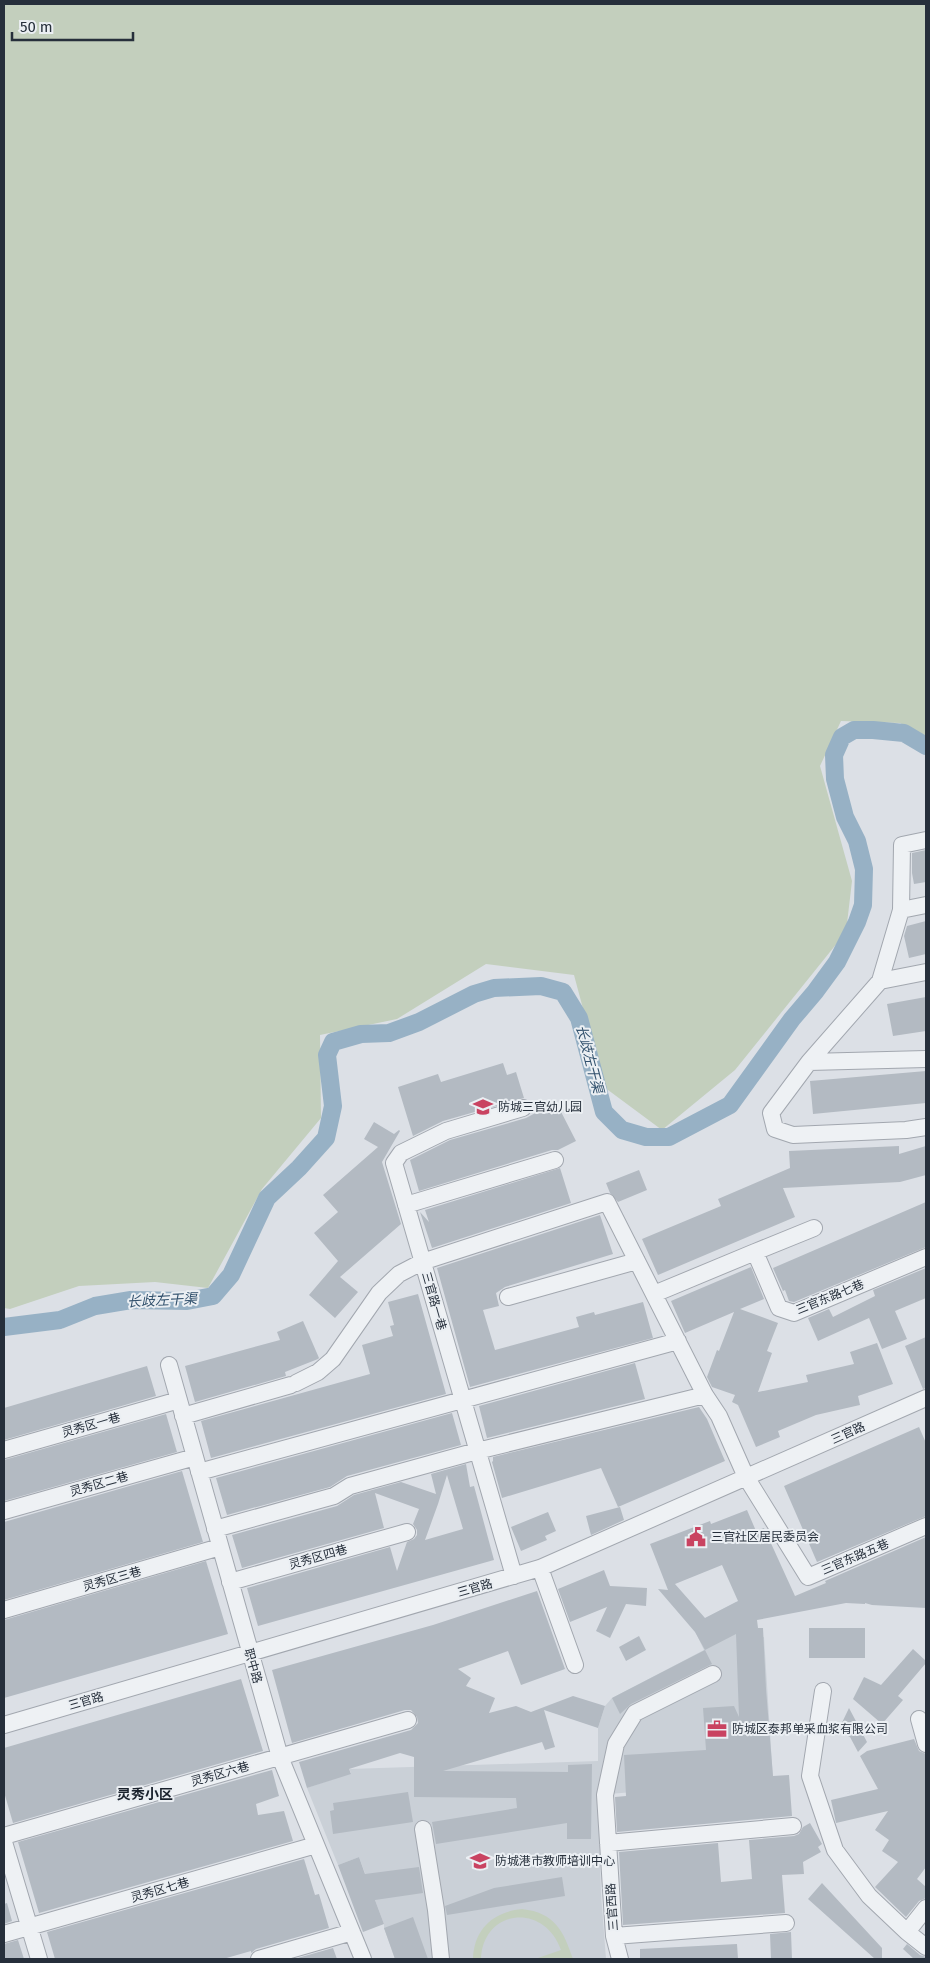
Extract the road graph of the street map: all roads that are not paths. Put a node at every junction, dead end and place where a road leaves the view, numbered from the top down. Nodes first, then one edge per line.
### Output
1 (926, 840) edge
2 (926, 905) edge
3 (901, 910) junction
4 (926, 972) edge
5 (880, 981) junction
6 (926, 1059) edge
7 (809, 1062) junction
8 (523, 1108) dead end
9 (926, 1127) edge
10 (555, 1160) dead end
11 (406, 1205) junction
12 (814, 1228) dead end
13 (755, 1252) junction
14 (926, 1256) edge
15 (637, 1261) junction
16 (422, 1262) junction
17 (654, 1294) junction
18 (508, 1297) dead end
19 (678, 1341) junction
20 (169, 1365) dead end
21 (705, 1395) junction
22 (926, 1398) edge
23 (462, 1399) junction
24 (181, 1408) junction
25 (4, 1450) edge
26 (478, 1451) junction
27 (197, 1464) junction
28 (746, 1477) junction
29 (4, 1512) edge
30 (926, 1526) edge
31 (215, 1529) junction
32 (407, 1532) dead end
33 (220, 1547) junction
34 (540, 1568) junction
35 (514, 1576) junction
36 (230, 1582) junction
37 (4, 1610) edge
38 (250, 1654) junction
39 (575, 1665) dead end
40 (713, 1674) dead end
41 (823, 1691) dead end
42 (919, 1719) dead end
43 (408, 1720) dead end
44 (4, 1725) edge
45 (926, 1744) edge
46 (280, 1757) junction
47 (792, 1826) dead end
48 (422, 1829) dead end
49 (4, 1836) edge
50 (4, 1842) edge
51 (608, 1843) junction
52 (316, 1845) junction
53 (926, 1908) edge
54 (786, 1923) dead end
55 (29, 1927) junction
56 (352, 1932) junction
57 (907, 1932) junction
58 (4, 1934) edge
59 (614, 1936) junction
60 (926, 1947) edge
61 (39, 1959) edge
62 (258, 1959) edge
63 (363, 1959) edge
64 (442, 1959) edge
65 (620, 1959) edge

1 - 3 street
2 - 3 street
3 - 5 street
4 - 5 street
5 - 7 street
6 - 7 street
7 - 9 street
8 - 11 street, 三官路一巷
10 - 11 street
11 - 16 street, 三官路一巷
12 - 13 street
13 - 14 street, 三官东路七巷
13 - 17 street
15 - 16 street, 灵秀区一巷
15 - 17 street
15 - 18 street
16 - 23 street, 三官路一巷
16 - 24 street, 灵秀区一巷
17 - 19 street
19 - 21 street
19 - 23 street, 灵秀区二巷
20 - 24 street, 职中路
21 - 26 street
21 - 28 street
22 - 28 street, 三官路
23 - 26 street, 三官路一巷
23 - 27 street, 灵秀区二巷
24 - 25 street, 灵秀区一巷
24 - 27 street, 职中路
26 - 31 street
26 - 35 street, 三官路一巷
27 - 29 street, 灵秀区二巷
27 - 31 street, 职中路
28 - 30 street, 三官东路五巷
28 - 34 street, 三官路
31 - 33 street, 职中路
32 - 36 street, 灵秀区四巷
33 - 36 street, 职中路
33 - 37 street, 灵秀区三巷
34 - 35 street, 三官路
34 - 39 street
35 - 38 street, 三官路
36 - 38 street, 职中路
38 - 44 street, 三官路
38 - 46 street, 职中路
40 - 51 street, 三官西路
41 - 57 street
42 - 45 street
43 - 46 street, 灵秀区六巷
46 - 49 street, 灵秀区六巷
46 - 52 street, 职中路
47 - 51 street
48 - 64 street
50 - 55 street
51 - 59 street, 三官西路
52 - 55 street, 灵秀区七巷
52 - 56 street, 职中路
53 - 57 street
54 - 59 street
55 - 58 street, 灵秀区七巷
55 - 61 street
56 - 62 street
56 - 63 street, 职中路
57 - 60 street
59 - 65 street, 三官西路

